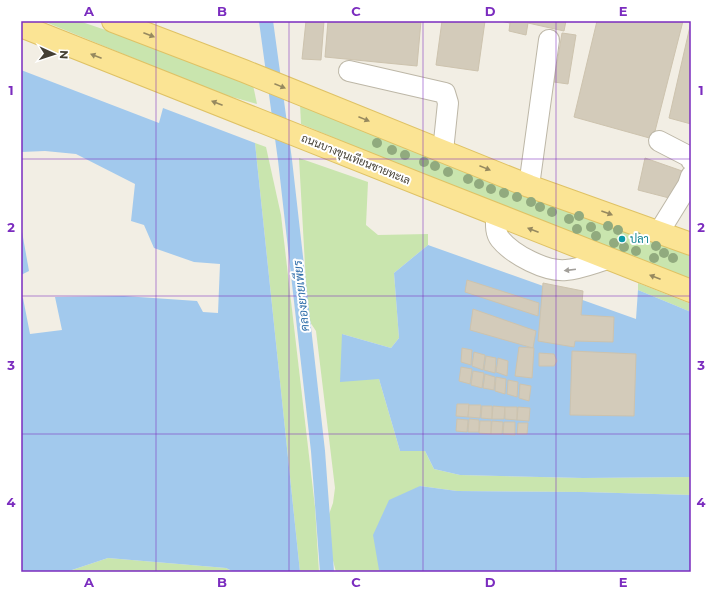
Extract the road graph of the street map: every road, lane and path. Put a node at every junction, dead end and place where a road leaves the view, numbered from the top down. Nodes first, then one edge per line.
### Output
1 (113, 21) edge
2 (21, 26) edge
3 (549, 40) dead end
4 (349, 71) dead end
5 (659, 141) dead end
6 (443, 151) junction
7 (691, 160) edge
8 (691, 176) edge
9 (529, 186) junction
10 (496, 216) junction
11 (659, 232) junction
12 (691, 244) edge
13 (608, 259) junction
14 (691, 291) edge

1 -> 6 main road
10 -> 2 main road, ถนนบางขุนเทียนชายทะเล
3 - 9 lane
4 - 6 lane
5 - 7 lane
6 -> 9 main road
8 - 11 lane
9 -> 11 main road
13 -> 10 main road, ถนนบางขุนเทียนชายทะเล
13 -> 10 lane
11 - 12 main road
14 -> 13 main road, ถนนบางขุนเทียนชายทะเล

